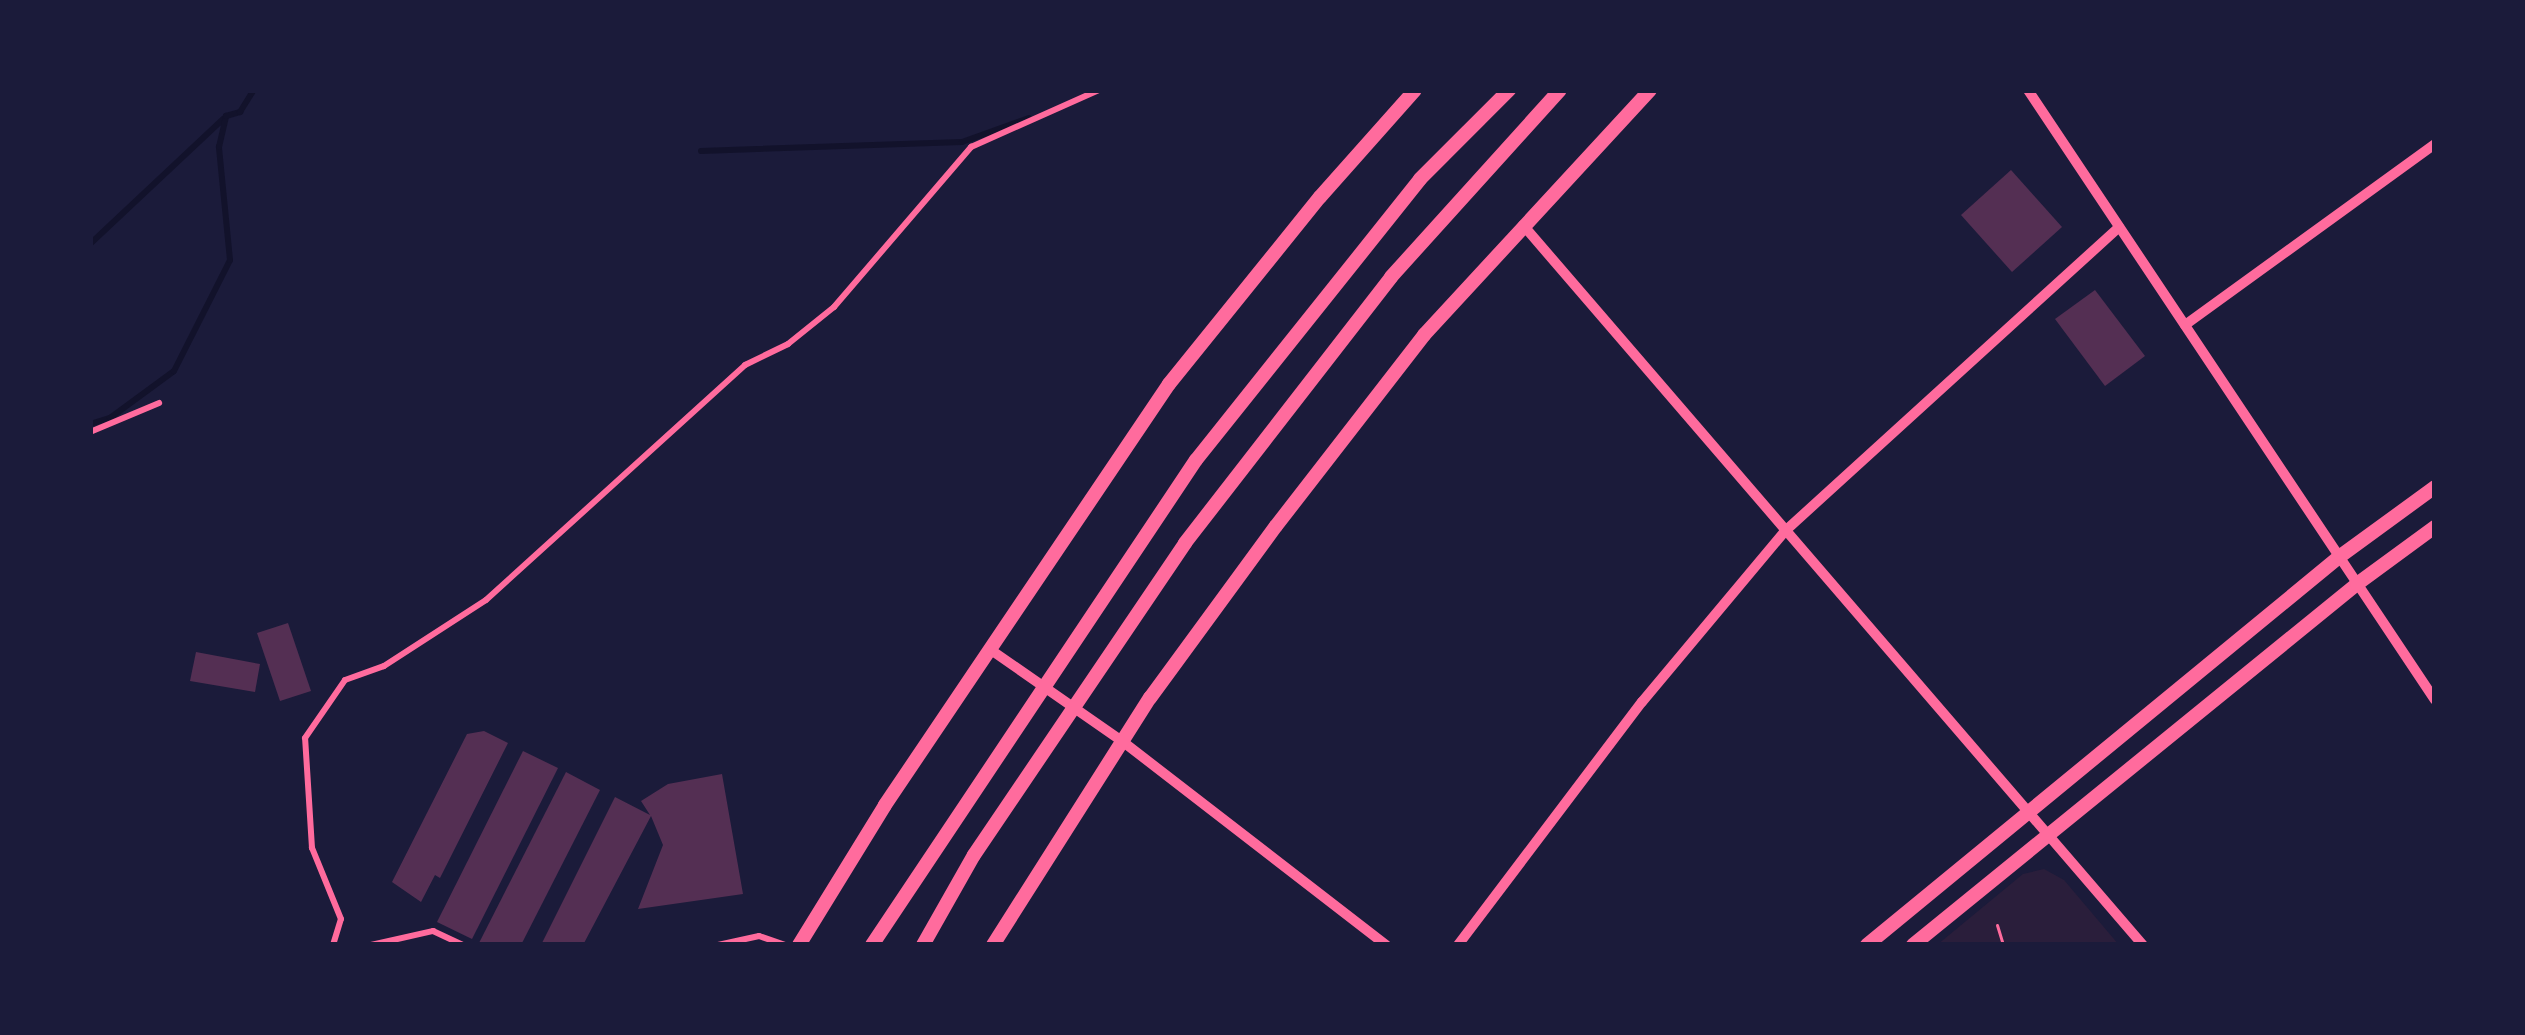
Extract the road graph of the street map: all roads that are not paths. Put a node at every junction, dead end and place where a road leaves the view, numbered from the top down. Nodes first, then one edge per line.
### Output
1 (1099, 90) edge
2 (1415, 90) edge
3 (1509, 90) edge
4 (1560, 90) edge
5 (1650, 90) edge
6 (2027, 90) edge
7 (2435, 143) edge
8 (1523, 225) junction
9 (2120, 227) junction
10 (2185, 325) junction
11 (160, 403) dead end
12 (90, 432) edge
13 (2435, 488) edge
14 (2435, 527) edge
15 (1784, 532) junction
16 (2339, 557) junction
17 (2357, 584) junction
18 (991, 650) junction
19 (1042, 685) junction
20 (2435, 700) edge
21 (1075, 706) junction
22 (1122, 741) junction
23 (2028, 813) junction
24 (2047, 836) junction
25 (333, 945) edge
26 (371, 945) edge
27 (463, 945) edge
28 (718, 945) edge
29 (785, 945) edge
30 (799, 945) edge
31 (872, 945) edge
32 (923, 945) edge
33 (993, 945) edge
34 (1386, 945) edge
35 (1458, 945) edge
36 (1867, 945) edge
37 (1913, 945) edge
38 (2143, 945) edge

1 - 25 lane
2 - 18 street
3 - 19 street
4 - 21 street
5 - 8 street
6 - 9 street
7 - 10 street
8 - 15 street
8 - 22 street
9 - 10 street
9 - 15 street
10 - 16 street
11 - 12 lane
13 - 16 street
14 - 17 street
15 - 23 street
15 - 35 street
16 - 17 street
16 - 23 street
17 - 20 street
17 - 24 street
18 - 19 street
18 - 30 street
19 - 21 street
19 - 31 street
21 - 22 street
21 - 32 street
22 - 33 street
22 - 34 street
23 - 24 street
23 - 36 street
24 - 37 street
24 - 38 street
26 - 27 lane
28 - 29 lane

